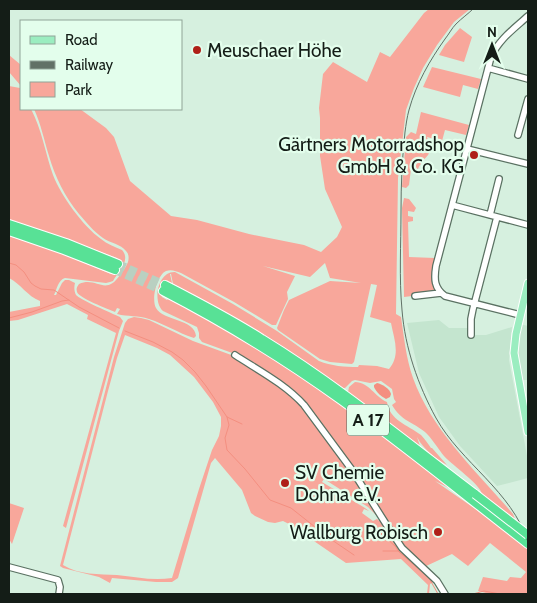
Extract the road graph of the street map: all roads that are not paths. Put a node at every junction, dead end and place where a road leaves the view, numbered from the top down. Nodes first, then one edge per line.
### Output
1 (528, 16) edge
2 (488, 68) junction
3 (528, 79) edge
4 (528, 99) edge
5 (518, 135) dead end
6 (467, 149) junction
7 (528, 164) edge
8 (499, 179) dead end
9 (452, 205) junction
10 (490, 215) junction
11 (498, 217) junction
12 (9, 224) edge
13 (528, 225) edge
14 (9, 231) edge
15 (528, 283) edge
16 (164, 288) tunnel mouth
17 (441, 293) junction
18 (415, 296) dead end
19 (475, 304) junction
20 (520, 315) junction
21 (471, 335) dead end
22 (235, 355) dead end
23 (528, 432) edge
24 (475, 498) junction
25 (528, 535) edge
26 (528, 544) edge
27 (9, 567) edge
28 (59, 594) edge
29 (445, 594) edge

1 - 2 street
2 - 3 street
2 - 6 street
4 - 5 street
6 - 7 street
6 - 9 street
8 - 10 street
9 - 10 street
9 - 17 street
10 - 11 street
11 - 13 street
11 - 19 street
12 - 14 highway
15 - 20 main road
16 - 24 highway, A 17
17 - 18 street
17 - 19 street
19 - 20 street
19 - 21 street
20 - 23 main road
22 - 29 street
24 - 25 highway, A 17, bridge
24 - 26 highway, A 17
27 - 28 street

